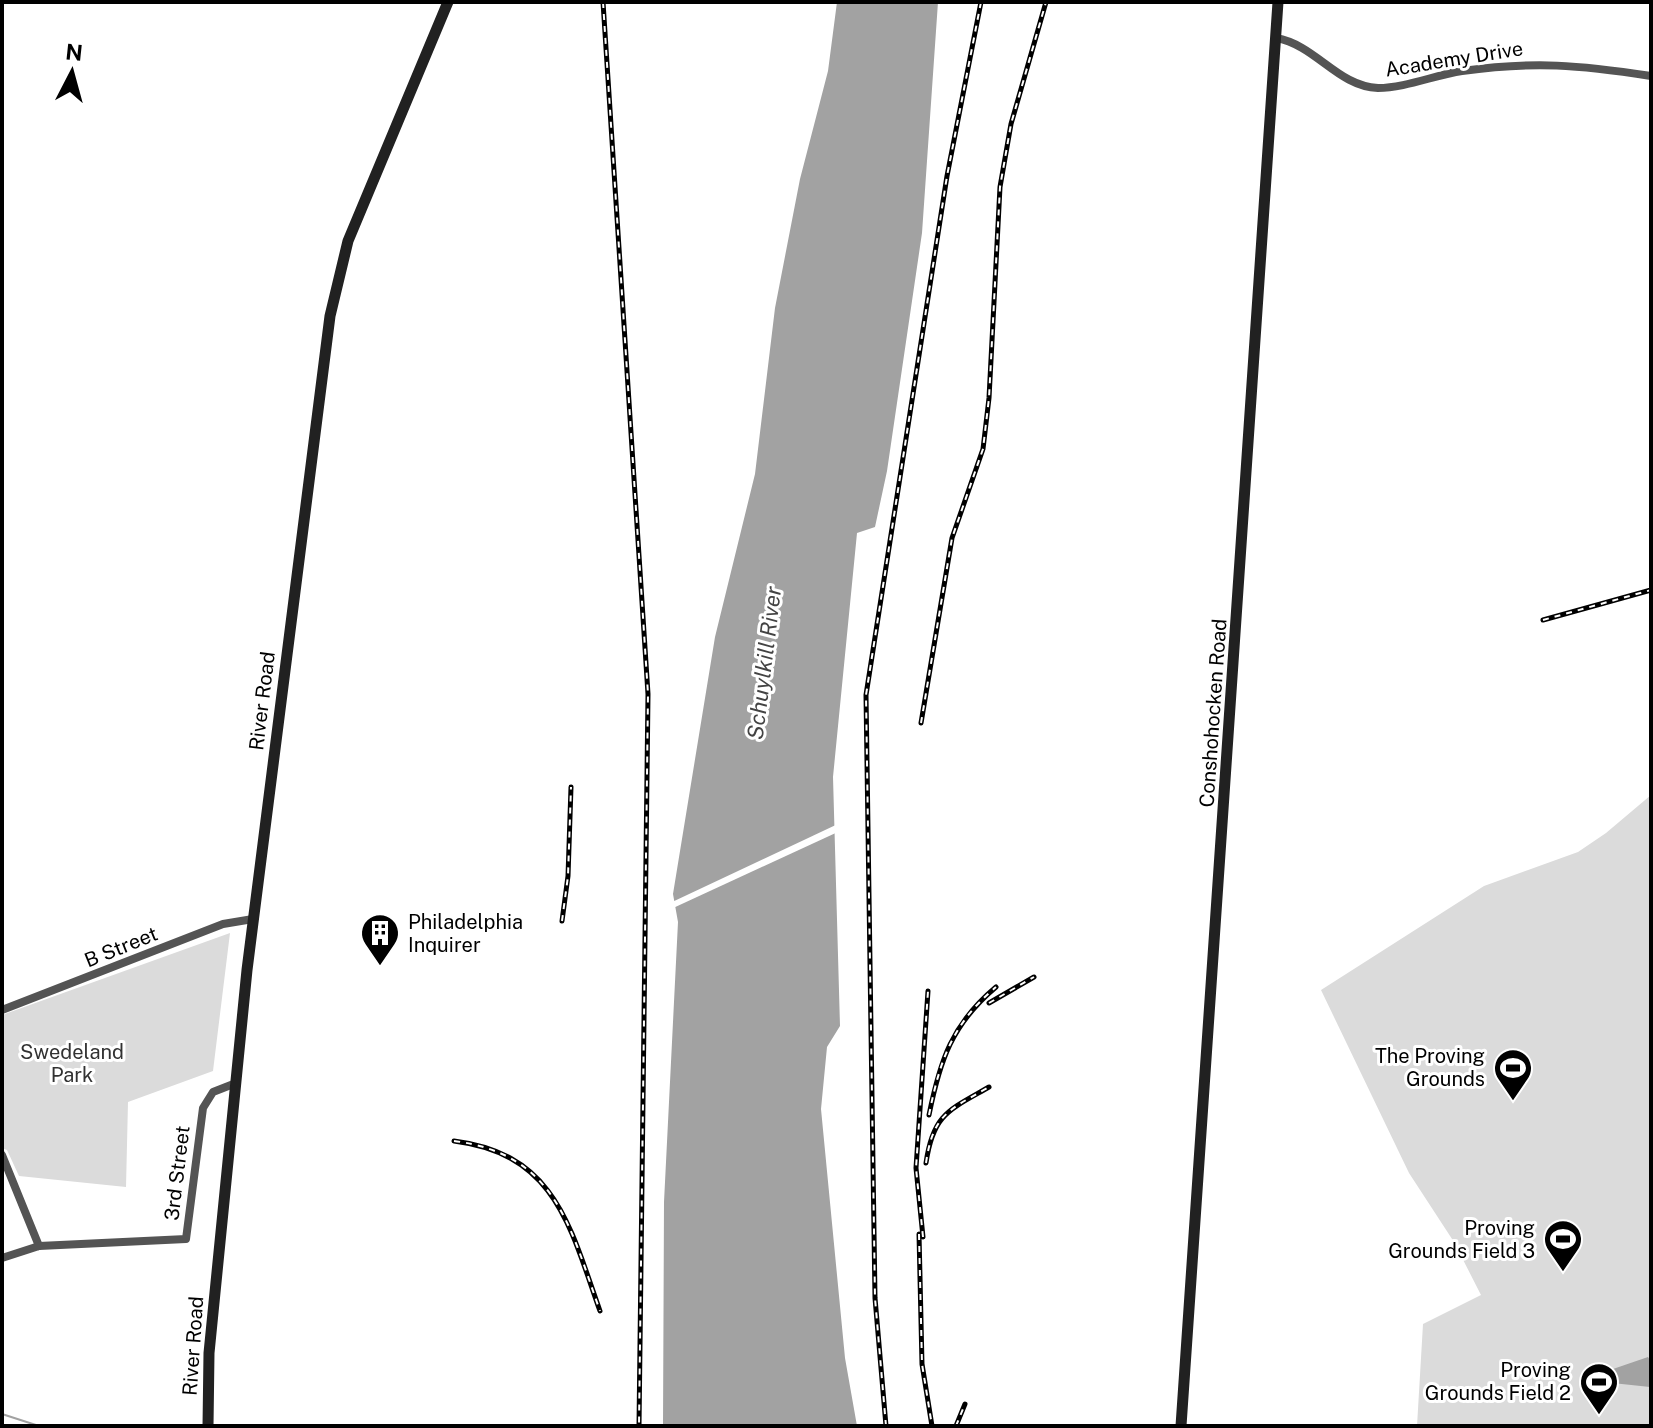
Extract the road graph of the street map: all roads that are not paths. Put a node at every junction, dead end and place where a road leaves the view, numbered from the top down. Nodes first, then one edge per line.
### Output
1 (448, 2) edge
2 (1278, 2) edge
3 (1276, 38) junction
4 (1651, 76) edge
5 (253, 919) junction
6 (2, 1010) edge
7 (236, 1083) junction
8 (2, 1155) edge
9 (39, 1246) junction
10 (2, 1258) edge
11 (208, 1426) edge
12 (1181, 1426) edge

1 - 5 main road, River Road
2 - 3 main road, Conshohocken Road
3 - 4 street, Academy Drive
3 - 12 main road, Conshohocken Road
5 - 6 street, B Street
5 - 7 main road, River Road
7 - 9 street, 3rd Street
7 - 11 main road, River Road
8 - 9 street
9 - 10 street

